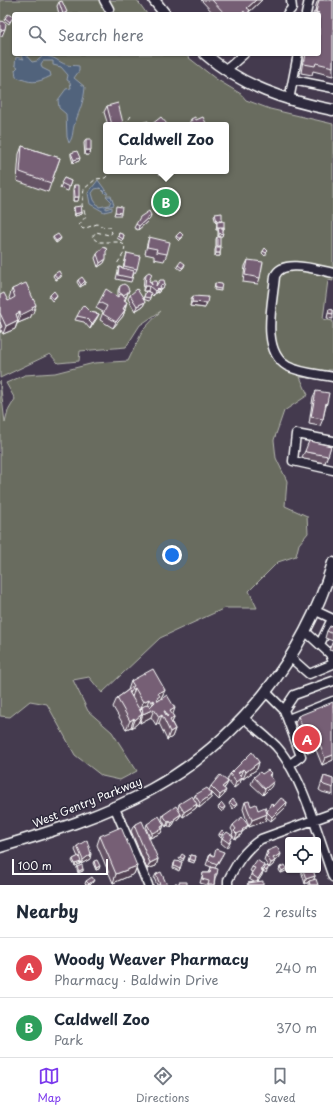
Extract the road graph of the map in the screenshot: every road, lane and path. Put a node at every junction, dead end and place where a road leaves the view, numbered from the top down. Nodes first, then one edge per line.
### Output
1 (104, 0) edge
2 (154, 0) edge
3 (291, 0) edge
4 (309, 0) edge
5 (109, 9) dead end
6 (163, 12) edge
7 (289, 12) edge
8 (306, 12) edge
9 (208, 56) edge
10 (242, 56) edge
11 (298, 56) edge
12 (226, 70) junction
13 (293, 80) junction
14 (333, 88) edge
15 (289, 100) junction
16 (333, 110) edge
17 (131, 116) dead end
18 (127, 122) edge
19 (109, 174) edge
20 (117, 264) dead end
21 (333, 273) edge
22 (330, 376) edge
23 (333, 441) edge
24 (331, 470) edge
25 (333, 567) edge
26 (316, 611) junction
27 (332, 623) edge
28 (306, 632) junction
29 (320, 644) junction
30 (291, 658) junction
31 (333, 663) edge
32 (309, 674) junction
33 (333, 681) edge
34 (313, 688) junction
35 (266, 692) junction
36 (333, 701) edge
37 (284, 710) junction
38 (244, 718) junction
39 (288, 719) junction
40 (289, 765) junction
41 (114, 806) junction
42 (333, 813) edge
43 (313, 820) junction
44 (0, 847) edge
45 (333, 877) edge
46 (148, 885) edge
47 (228, 885) edge

1 - 5 street
2 - 6 main road
3 - 7 street
4 - 8 street
9 - 12 main road
10 - 12 street
11 - 13 street
12 - 15 main road
13 - 14 street
13 - 15 street
15 - 16 main road
17 - 18 path
19 - 20 path
21 - 22 street
23 - 24 street
25 - 26 main road, West Gentry Parkway
26 - 27 street
26 - 28 main road, West Gentry Parkway
27 - 29 street
28 - 29 street
28 - 30 main road, West Gentry Parkway
29 - 31 street
30 - 32 street
30 - 35 main road, West Gentry Parkway
31 - 32 street
32 - 34 street
33 - 34 street
34 - 37 street
35 - 37 street
35 - 38 main road, West Gentry Parkway
36 - 39 street
37 - 39 street
38 - 40 street
38 - 41 main road, West Gentry Parkway
39 - 40 street
40 - 43 street
41 - 44 main road, West Gentry Parkway
41 - 46 street
42 - 43 street
43 - 45 street
43 - 47 street

